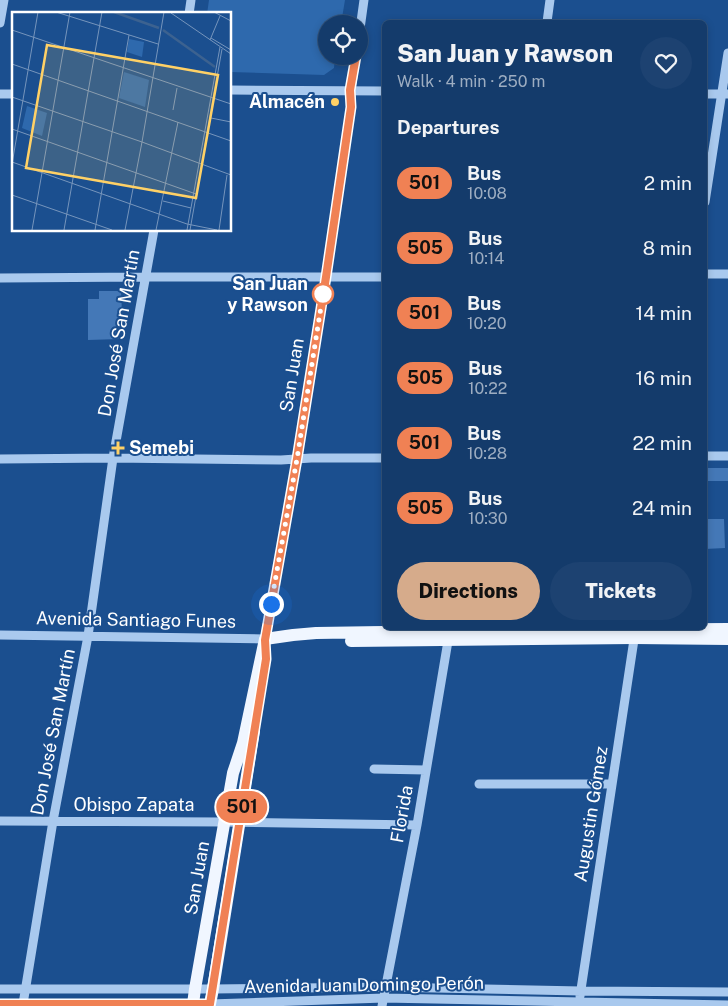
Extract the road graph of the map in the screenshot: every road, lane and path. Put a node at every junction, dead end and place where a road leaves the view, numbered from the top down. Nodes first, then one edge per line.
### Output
1 (4, 0) edge
2 (364, 0) edge
3 (550, 0) edge
4 (362, 15) edge
5 (547, 20) edge
6 (0, 23) edge
7 (728, 53) edge
8 (354, 65) edge
9 (231, 90) edge
10 (350, 90) junction
11 (382, 91) edge
12 (707, 94) edge
13 (725, 94) edge
14 (707, 191) edge
15 (154, 231) edge
16 (707, 274) edge
17 (728, 274) edge
18 (146, 277) junction
19 (326, 277) junction
20 (382, 277) edge
21 (0, 278) edge
22 (707, 456) edge
23 (728, 456) edge
24 (113, 458) junction
25 (382, 458) edge
26 (0, 459) edge
27 (297, 459) junction
28 (728, 630) edge
29 (635, 632) edge
30 (449, 633) edge
31 (0, 635) edge
32 (88, 636) junction
33 (268, 639) junction
34 (728, 639) edge
35 (374, 769) dead end
36 (426, 770) junction
37 (479, 784) dead end
38 (612, 784) junction
39 (0, 821) edge
40 (53, 821) junction
41 (225, 822) junction
42 (240, 822) junction
43 (417, 825) junction
44 (386, 987) junction
45 (0, 989) edge
46 (25, 989) junction
47 (195, 989) junction
48 (213, 989) junction
49 (580, 991) junction
50 (728, 992) edge
51 (383, 1002) edge
52 (0, 1004) edge
53 (23, 1004) junction
54 (578, 1004) edge
55 (193, 1005) edge
56 (209, 1005) edge
57 (728, 1005) edge

1 - 6 street
2 - 4 street
3 - 5 street
7 - 13 street
8 - 10 street, San Juan
9 - 10 street
10 - 11 street
10 - 19 street, San Juan
12 - 13 street
13 - 14 street
15 - 18 street, Don José San Martín
16 - 17 street
18 - 19 street
18 - 21 street
18 - 24 street, Don José San Martín
19 - 20 street
19 - 27 street, San Juan
22 - 23 street
24 - 26 street
24 - 27 street
24 - 32 street, Don José San Martín
25 - 27 street
27 - 33 street, San Juan
28 - 29 main road
29 - 30 main road
29 - 34 main road
29 - 38 street, Augustin Gómez
30 - 33 main road
30 - 36 street, Florida
31 - 32 street, Avenida Santiago Funes
32 - 33 street, Avenida Santiago Funes
32 - 40 street, Don José San Martín
33 - 41 main road, San Juan
33 - 42 main road, San Juan
35 - 36 street
36 - 43 street, Florida
37 - 38 street
38 - 49 street, Augustin Gómez
39 - 40 street, Obispo Zapata
40 - 41 street, Obispo Zapata
40 - 46 street, Don José San Martín
41 - 42 street, Obispo Zapata
41 - 47 main road, San Juan
42 - 43 street, Obispo Zapata
42 - 48 main road, San Juan
43 - 44 street, Florida
44 - 48 street, Avenida Juan Domingo Perón
44 - 49 street, Avenida Juan Domingo Perón
44 - 51 street, Florida
45 - 46 street, Avenida Juan Domingo Perón
46 - 47 street, Avenida Juan Domingo Perón
46 - 53 street, Don José San Martín
47 - 48 street, Avenida Juan Domingo Perón
47 - 55 main road, San Juan
48 - 56 main road, San Juan
49 - 50 street, Avenida Juan Domingo Perón
49 - 54 street, Augustin Gómez
51 - 54 street, Avenida Juan Domingo Perón
51 - 56 street, Avenida Juan Domingo Perón
52 - 53 street, Avenida Juan Domingo Perón
53 - 55 street, Avenida Juan Domingo Perón
54 - 57 street, Avenida Juan Domingo Perón
55 - 56 street, Avenida Juan Domingo Perón

